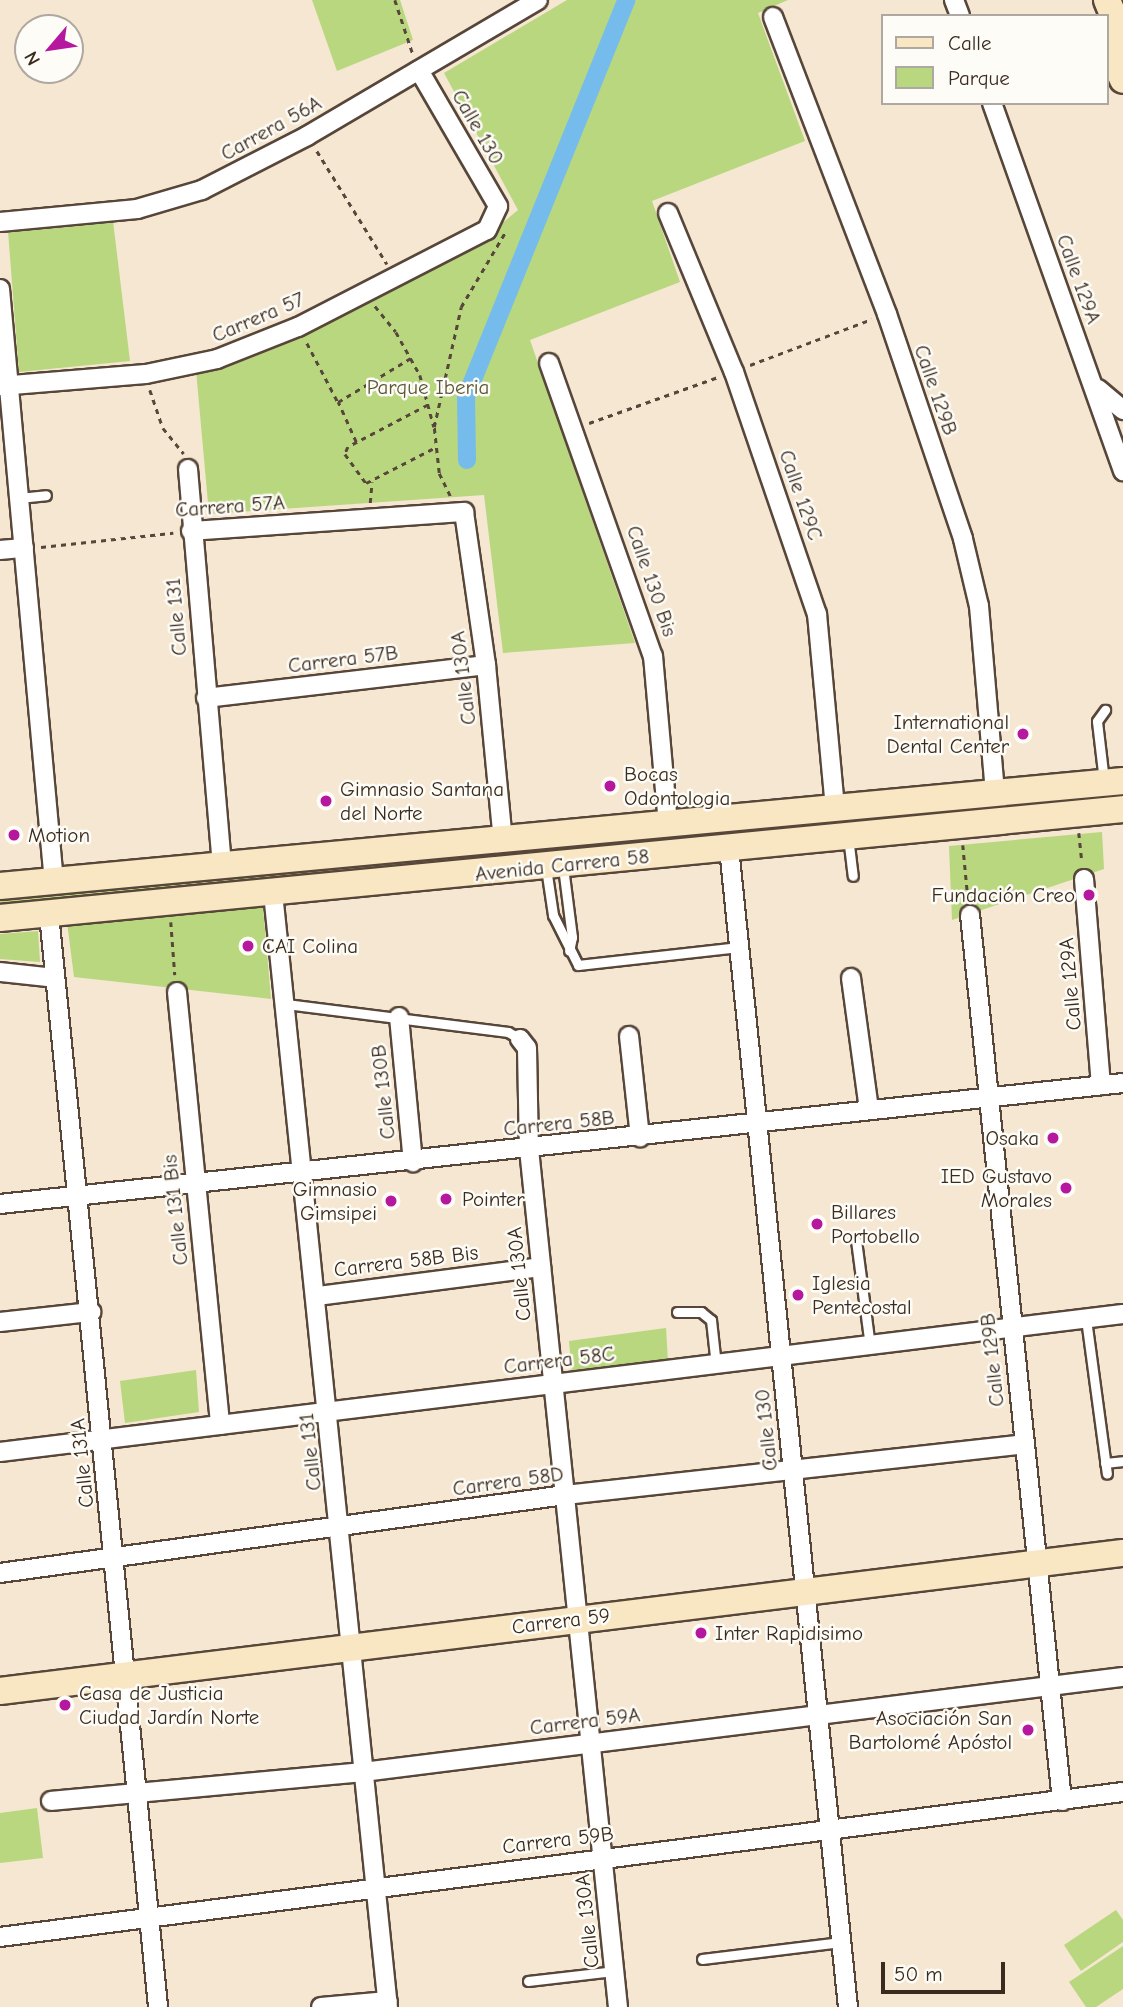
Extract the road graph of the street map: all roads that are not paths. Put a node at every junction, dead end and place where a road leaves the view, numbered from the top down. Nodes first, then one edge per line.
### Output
1 (538, 0) edge
2 (1107, 0) edge
3 (773, 17) dead end
4 (1118, 55) edge
5 (419, 70) junction
6 (993, 105) edge
7 (498, 206) joint
8 (668, 213) dead end
9 (0, 222) edge
10 (0, 289) edge
11 (549, 363) dead end
12 (1090, 377) junction
13 (4, 385) edge
14 (1123, 410) edge
15 (188, 469) road end
16 (1123, 471) edge
17 (46, 495) dead end
18 (19, 498) junction
19 (464, 512) joint
20 (191, 531) junction
21 (24, 548) junction
22 (0, 550) edge
23 (486, 665) junction
24 (206, 698) junction
25 (1105, 710) dead end
26 (1114, 782) edge
27 (995, 793) junction
28 (835, 807) junction
29 (1123, 809) edge
30 (668, 824) junction
31 (848, 836) junction
32 (503, 840) junction
33 (729, 848) junction
34 (554, 865) junction
35 (222, 867) junction
36 (853, 876) dead end
37 (1084, 879) road end
38 (54, 882) junction
39 (0, 886) edge
40 (273, 893) junction
41 (49, 914) junction
42 (970, 915) road end
43 (0, 918) edge
44 (739, 947) junction
45 (569, 951) junction
46 (0, 972) edge
47 (55, 978) junction
48 (851, 978) dead end
49 (177, 992) road end
50 (286, 1004) junction
51 (399, 1017) junction
52 (629, 1036) dead end
53 (520, 1039) joint
54 (1123, 1083) edge
55 (1101, 1086) junction
56 (987, 1098) junction
57 (869, 1110) junction
58 (757, 1124) junction
59 (640, 1137) junction
60 (529, 1149) junction
61 (413, 1162) junction
62 (305, 1174) junction
63 (195, 1184) junction
64 (80, 1196) junction
65 (0, 1204) edge
66 (856, 1240) dead end
67 (541, 1266) junction
68 (318, 1296) junction
69 (91, 1312) junction
70 (677, 1312) dead end
71 (1123, 1314) edge
72 (1086, 1319) junction
73 (0, 1322) edge
74 (1012, 1328) junction
75 (870, 1347) junction
76 (781, 1358) junction
77 (716, 1365) junction
78 (553, 1383) junction
79 (328, 1411) junction
80 (220, 1424) junction
81 (103, 1439) junction
82 (1024, 1444) junction
83 (0, 1452) edge
84 (1123, 1461) edge
85 (1105, 1462) junction
86 (792, 1469) junction
87 (1107, 1474) dead end
88 (565, 1495) junction
89 (341, 1528) junction
90 (1123, 1553) edge
91 (114, 1558) junction
92 (1036, 1563) junction
93 (0, 1573) edge
94 (805, 1591) junction
95 (578, 1619) junction
96 (353, 1647) junction
97 (126, 1676) junction
98 (1123, 1677) edge
99 (1049, 1686) junction
100 (0, 1691) edge
101 (818, 1715) junction
102 (591, 1743) junction
103 (363, 1772) junction
104 (137, 1792) junction
105 (1123, 1792) edge
106 (51, 1801) dead end
107 (1062, 1801) junction
108 (830, 1831) junction
109 (603, 1857) junction
110 (376, 1886) junction
111 (149, 1915) junction
112 (0, 1937) edge
113 (841, 1942) junction
114 (702, 1959) dead end
115 (615, 1971) junction
116 (528, 1981) dead end
117 (388, 2004) edge
118 (158, 2007) edge
119 (321, 2007) edge
120 (618, 2007) edge
121 (848, 2007) edge

1 - 5 street, Carrera 56A
2 - 4 main road
3 - 27 street, Calle 129B
5 - 7 street, Calle 130
5 - 9 street, Carrera 56A
6 - 12 street, Calle 129A
7 - 13 street, Carrera 57
8 - 28 street, Calle 129C
10 - 13 street
11 - 30 street, Calle 130 Bis
12 - 14 street
12 - 16 street, Calle 129A
13 - 18 street
15 - 20 street, Calle 131
17 - 18 lane
18 - 21 street
19 - 20 street, Carrera 57A
19 - 23 street, Calle 130A
20 - 24 street, Calle 131
21 - 22 street
21 - 38 street
23 - 24 street, Carrera 57B
23 - 32 street, Calle 130A
24 - 35 street, Calle 131
25 - 26 lane
26 - 27 main road, Avenida Carrera 58
27 - 28 main road, Avenida Carrera 58
28 - 30 main road, Avenida Carrera 58
29 - 31 main road, Avenida Carrera 58
30 - 32 main road, Avenida Carrera 58
31 - 33 main road, Avenida Carrera 58
31 - 36 lane
32 - 35 main road, Avenida Carrera 58
33 - 34 main road, Avenida Carrera 58
33 - 44 street, Calle 130
34 - 40 main road, Avenida Carrera 58
34 - 45 lane
34 - 45 lane
35 - 38 main road, Avenida Carrera 58
37 - 55 street, Calle 129A
38 - 39 main road, Avenida Carrera 58
40 - 41 main road, Avenida Carrera 58
40 - 50 street, Calle 131
41 - 43 main road, Avenida Carrera 58
41 - 47 street, Calle 131A
42 - 56 street, Calle 129B
44 - 45 lane
44 - 58 street, Calle 130
46 - 47 street
47 - 64 street, Calle 131A
48 - 57 street
49 - 63 street, Calle 131 Bis
50 - 51 lane
50 - 62 street, Calle 131
51 - 53 lane
51 - 61 street, Calle 130B
52 - 59 street
53 - 60 street, Calle 130A
54 - 55 street, Carrera 58B
55 - 56 street, Carrera 58B
56 - 57 street, Carrera 58B
56 - 74 street, Calle 129B
57 - 58 street, Carrera 58B
58 - 59 street, Carrera 58B
58 - 76 street, Calle 130
59 - 60 street, Carrera 58B
60 - 61 street, Carrera 58B
60 - 67 street, Calle 130A
61 - 62 street, Carrera 58B
62 - 63 street, Carrera 58B
62 - 68 street, Calle 131
63 - 64 street, Carrera 58B
63 - 80 street, Calle 131 Bis
64 - 65 street, Carrera 58B
64 - 69 street, Calle 131A
66 - 75 lane
67 - 68 street, Carrera 58B Bis
67 - 78 street, Calle 130A
68 - 79 street, Calle 131
69 - 73 street
69 - 81 street, Calle 131A
70 - 77 lane
71 - 72 street, Carrera 58C
72 - 74 street, Carrera 58C
72 - 85 lane
74 - 75 street, Carrera 58C
74 - 82 street, Calle 129B
75 - 76 street, Carrera 58C
76 - 77 street, Carrera 58C
76 - 86 street, Calle 130
77 - 78 street, Carrera 58C
78 - 79 street, Carrera 58C
78 - 88 street, Calle 130A
79 - 80 street, Carrera 58C
79 - 89 street, Calle 131
80 - 81 street, Carrera 58C
81 - 83 street, Carrera 58C
81 - 91 street, Calle 131A
82 - 86 street, Carrera 58D
82 - 92 street, Calle 129B
84 - 85 lane
85 - 87 lane
86 - 88 street, Carrera 58D
86 - 94 street, Calle 130
88 - 89 street, Carrera 58D
88 - 95 street, Calle 130A
89 - 91 street, Carrera 58D
89 - 96 street, Calle 131
90 - 92 main road, Carrera 59
91 - 93 street, Carrera 58D
91 - 97 street, Calle 131A
92 - 94 main road, Carrera 59
92 - 99 street, Calle 129B
94 - 95 main road, Carrera 59
94 - 101 street, Calle 130
95 - 96 main road, Carrera 59
95 - 102 street, Calle 130A
96 - 97 main road, Carrera 59
96 - 103 street, Calle 131
97 - 100 main road, Carrera 59
97 - 104 street, Calle 131A
98 - 99 street, Carrera 59A
99 - 101 street, Carrera 59A
99 - 107 street, Calle 129B
101 - 102 street, Carrera 59A
101 - 108 street, Calle 130
102 - 103 street, Carrera 59A
102 - 109 street, Calle 130A
103 - 104 street, Carrera 59A
103 - 110 street, Calle 131
104 - 106 street, Carrera 59A
104 - 111 street, Calle 131A
105 - 107 street, Carrera 59B
107 - 108 street, Carrera 59B
108 - 109 street, Carrera 59B
108 - 113 street, Calle 130
109 - 110 street, Carrera 59B
109 - 115 street, Calle 130A
110 - 111 street, Carrera 59B
110 - 117 street, Calle 131
111 - 112 street, Carrera 59B
111 - 118 street, Calle 131A
113 - 114 lane
113 - 121 street, Calle 130
115 - 116 lane
115 - 120 street, Calle 130A
117 - 119 street

